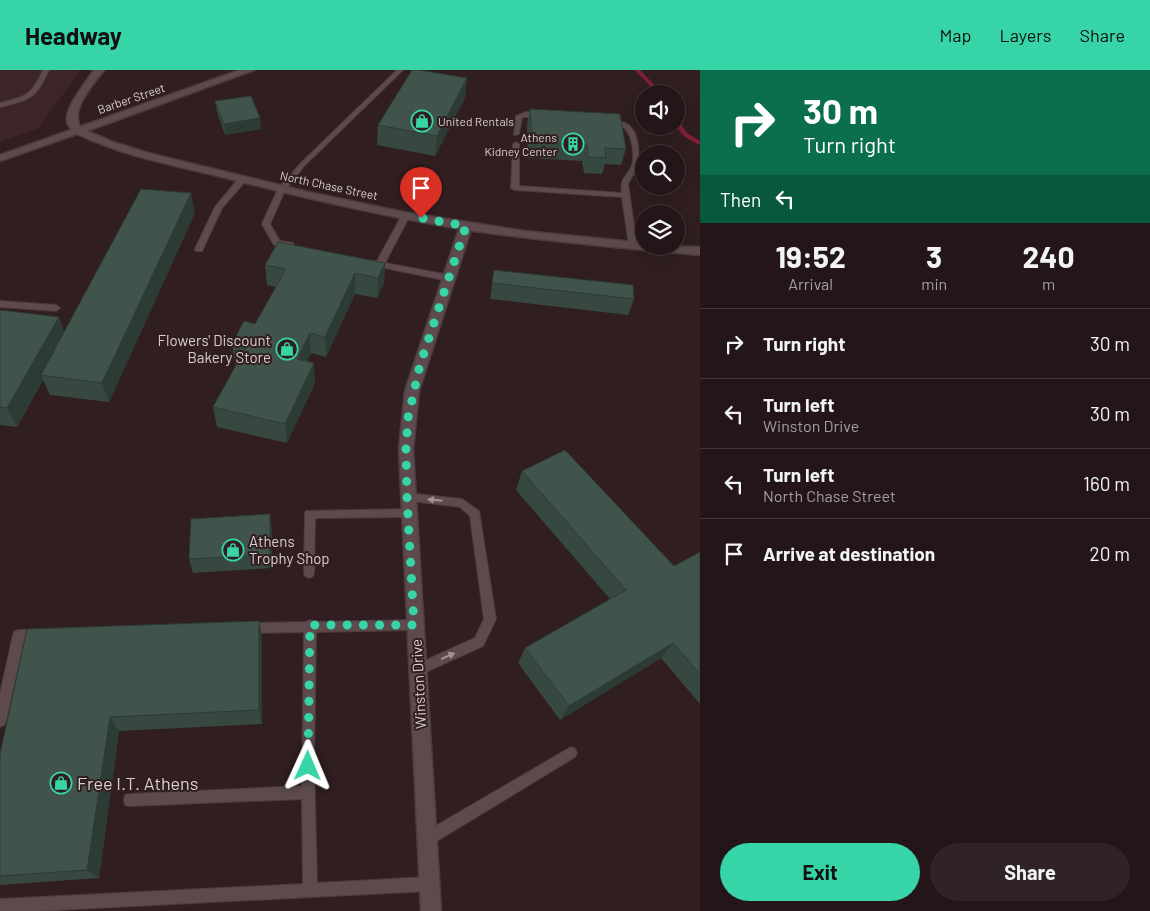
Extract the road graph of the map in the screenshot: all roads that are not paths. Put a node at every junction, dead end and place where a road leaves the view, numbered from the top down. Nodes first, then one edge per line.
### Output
1 (46, 70) edge
2 (99, 70) edge
3 (249, 70) edge
4 (400, 70) edge
5 (0, 105) edge
6 (554, 116) edge
7 (600, 120) edge
8 (77, 130) junction
9 (516, 134) dead end
10 (516, 144) dead end
11 (0, 158) edge
12 (242, 179) junction
13 (282, 189) junction
14 (626, 196) junction
15 (406, 216) junction
16 (466, 226) junction
17 (633, 246) junction
18 (296, 247) edge
19 (199, 250) dead end
20 (700, 251) edge
21 (361, 260) edge
22 (380, 264) junction
23 (449, 278) junction
24 (0, 304) edge
25 (56, 308) dead end
26 (408, 505) junction
27 (309, 573) dead end
28 (310, 625) junction
29 (414, 625) junction
30 (233, 628) edge
31 (49, 634) edge
32 (417, 670) junction
33 (0, 721) edge
34 (571, 753) dead end
35 (309, 792) junction
36 (130, 800) dead end
37 (427, 839) junction
38 (429, 884) junction
39 (310, 890) junction
40 (0, 906) edge
41 (431, 911) edge

1 - 5 lane
2 - 8 street
3 - 8 street, Barber Street
4 - 13 lane
6 - 9 lane
7 - 14 lane
8 - 11 street, Barber Street
8 - 12 street, North Chase Street
10 - 14 lane
12 - 13 street, North Chase Street
12 - 19 lane
13 - 15 street, North Chase Street
13 - 18 lane
14 - 17 lane
15 - 16 street, North Chase Street
15 - 22 lane
16 - 17 street, North Chase Street
16 - 23 street, Winston Drive
17 - 20 street, North Chase Street
21 - 22 lane
22 - 23 lane
23 - 26 street, Winston Drive
24 - 25 lane
26 - 27 lane
26 - 29 street, Winston Drive
32 -> 26 lane
28 - 29 lane
28 - 30 lane
28 - 35 lane
29 - 32 street, Winston Drive
31 - 33 lane
32 - 37 street, Winston Drive
34 - 37 lane
35 - 36 lane
35 - 39 lane
37 - 38 street, Winston Drive
38 - 39 lane
38 - 41 street, Winston Drive
39 - 40 lane

